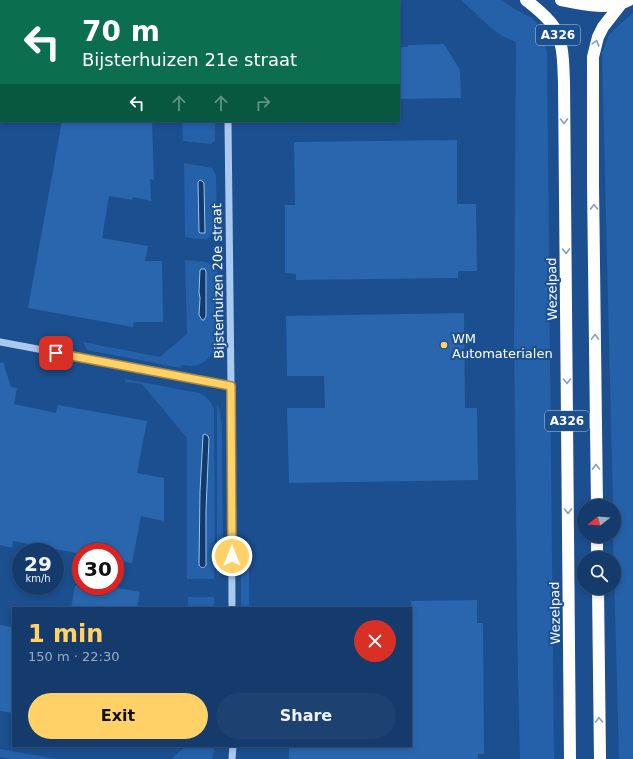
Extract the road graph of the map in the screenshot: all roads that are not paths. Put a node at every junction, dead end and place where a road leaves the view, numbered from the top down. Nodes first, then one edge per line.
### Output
1 (526, 0) edge
2 (561, 0) edge
3 (625, 2) edge
4 (228, 122) edge
5 (0, 342) edge
6 (231, 386) junction
7 (597, 499) edge
8 (598, 595) edge
9 (232, 607) edge
10 (233, 747) edge
11 (232, 759) edge
12 (570, 759) edge
13 (600, 759) edge

1 -> 12 highway, Wezelpad / A326
2 - 3 highway
7 -> 3 highway, A326
4 - 6 street, Bijsterhuizen 20e straat
5 - 6 street
6 - 9 street, Bijsterhuizen 20e straat
13 -> 8 highway
10 - 11 street

